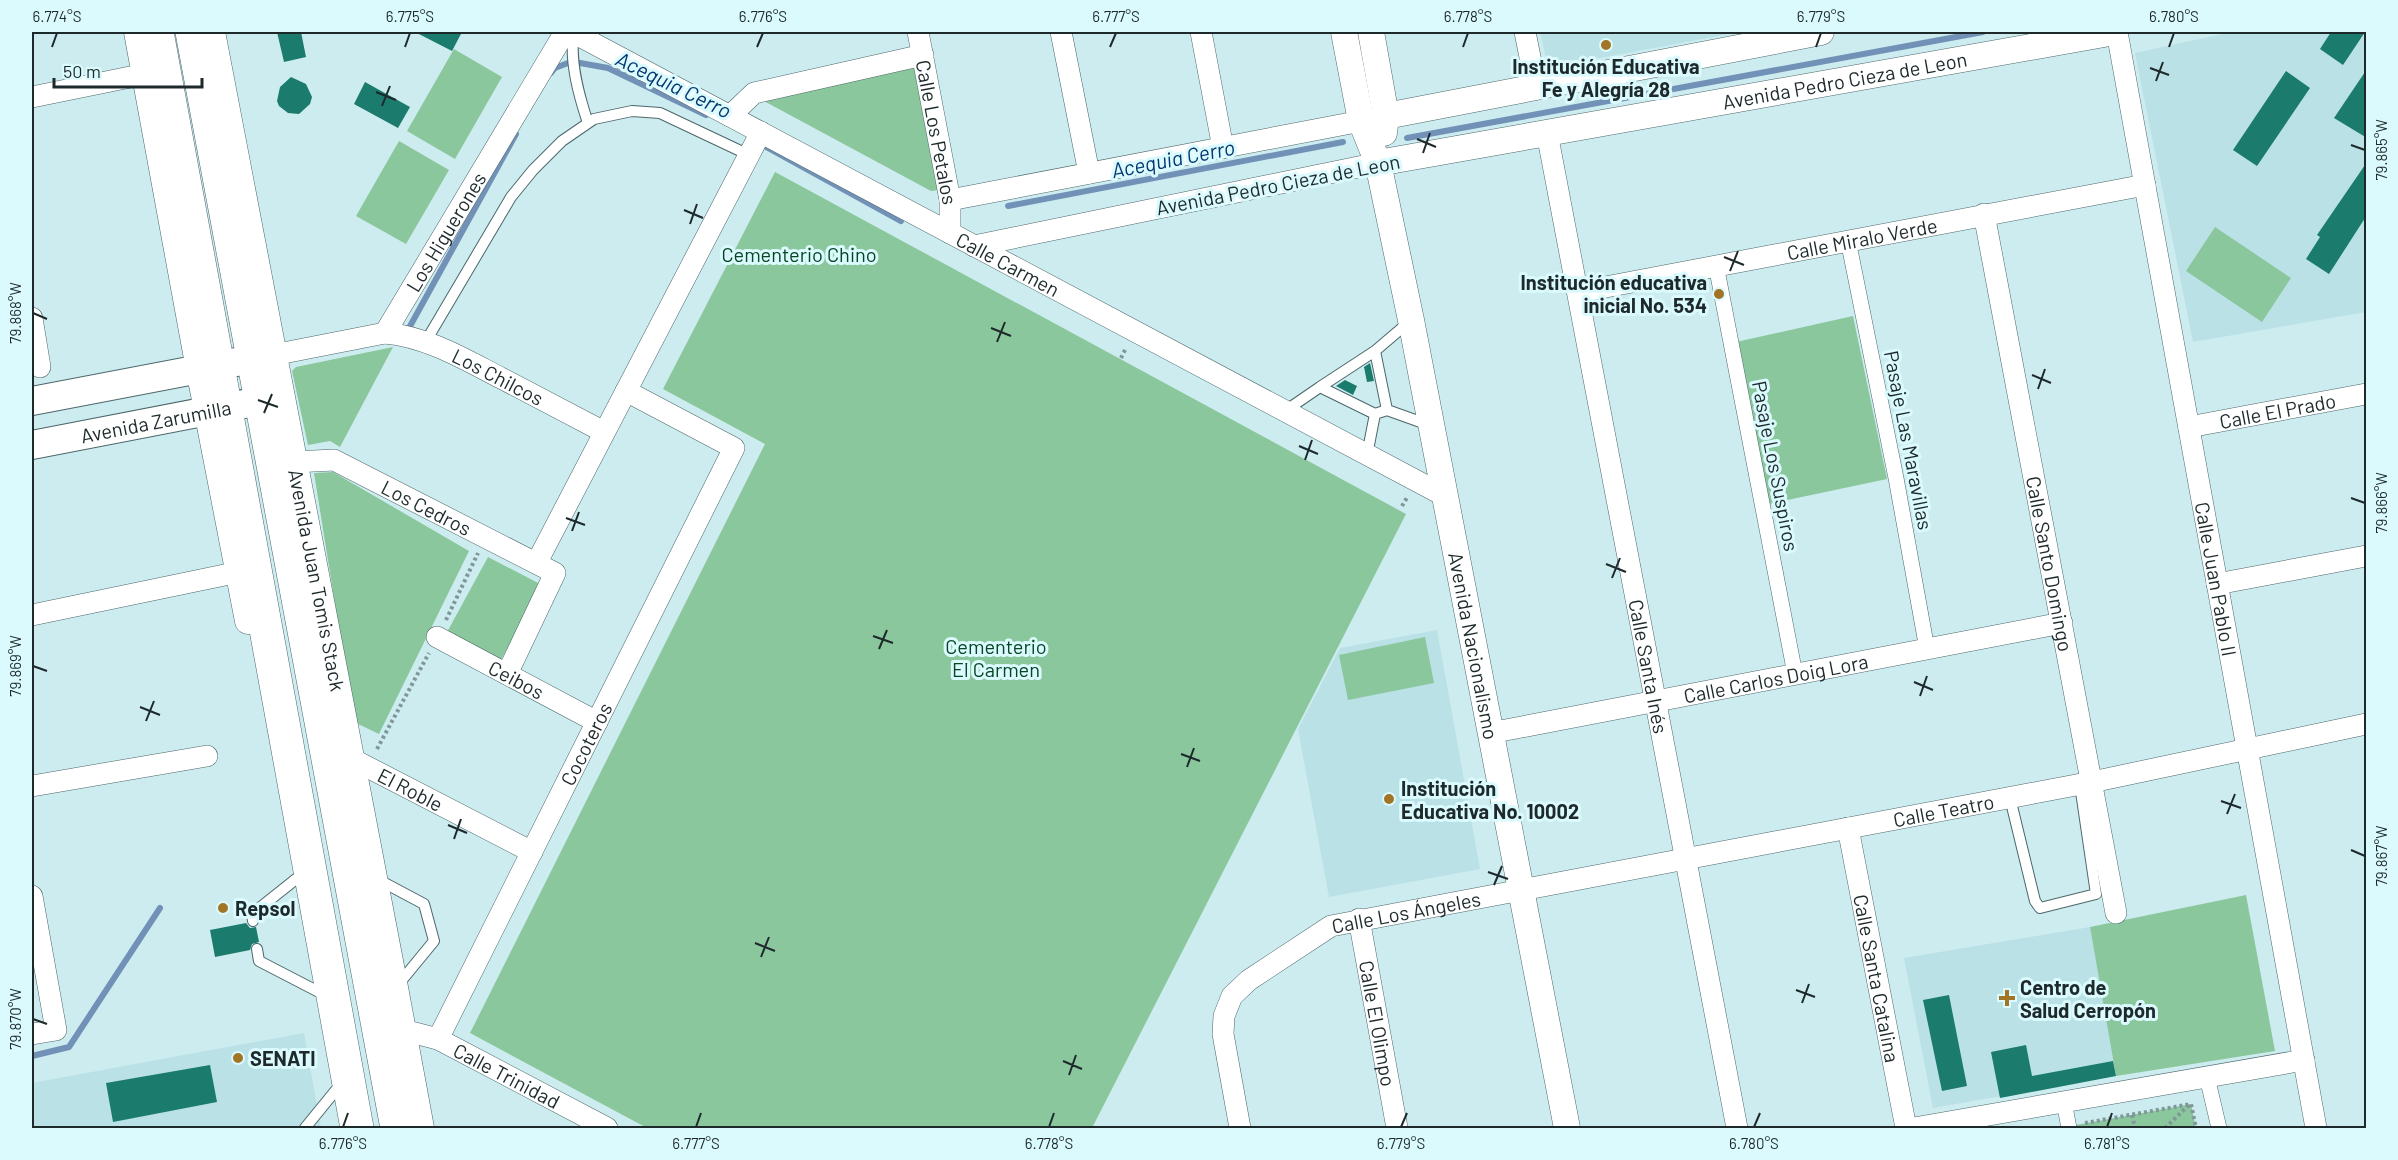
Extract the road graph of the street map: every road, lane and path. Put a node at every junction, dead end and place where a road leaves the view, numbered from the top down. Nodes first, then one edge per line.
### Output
1 (137, 32) edge
2 (157, 32) edge
3 (192, 32) edge
4 (212, 32) edge
5 (570, 32) edge
6 (918, 32) edge
7 (1061, 32) edge
8 (1201, 32) edge
9 (1344, 32) edge
10 (1371, 32) edge
11 (1525, 32) edge
12 (1821, 32) edge
13 (2116, 32) edge
14 (923, 55) junction
15 (145, 74) junction
16 (1536, 87) junction
17 (32, 97) edge
18 (730, 116) junction
19 (1386, 116) junction
20 (1362, 121) junction
21 (588, 123) junction
22 (761, 132) junction
23 (1547, 133) junction
24 (1223, 148) junction
25 (749, 154) junction
26 (1378, 163) junction
27 (1089, 173) junction
28 (2145, 184) junction
29 (950, 200) junction
30 (1984, 214) junction
31 (950, 233) junction
32 (1848, 240) junction
33 (974, 246) junction
34 (1716, 265) junction
35 (1579, 292) junction
36 (32, 318) edge
37 (1411, 320) junction
38 (385, 333) junction
39 (426, 341) junction
40 (1375, 351) junction
41 (264, 356) junction
42 (40, 367) dead end
43 (209, 367) junction
44 (1320, 387) junction
45 (626, 391) junction
46 (2367, 394) edge
47 (271, 399) junction
48 (32, 401) edge
49 (218, 410) junction
50 (1388, 410) junction
51 (1286, 411) junction
52 (1375, 414) junction
53 (1431, 426) junction
54 (2189, 427) junction
55 (604, 432) junction
56 (32, 445) edge
57 (1367, 455) junction
58 (294, 462) junction
59 (1444, 496) junction
60 (486, 537) junction
61 (2367, 556) edge
62 (537, 562) junction
63 (239, 572) junction
64 (2217, 584) junction
65 (32, 615) edge
66 (2062, 623) junction
67 (437, 637) junction
68 (1927, 649) junction
69 (507, 674) junction
70 (1795, 674) junction
71 (1656, 700) junction
72 (597, 722) junction
73 (2367, 724) edge
74 (1490, 733) junction
75 (2247, 749) junction
76 (207, 756) dead end
77 (360, 763) junction
78 (2086, 784) junction
79 (32, 786) edge
80 (2010, 798) junction
81 (1848, 828) junction
82 (532, 852) junction
83 (1686, 858) junction
84 (374, 877) junction
85 (296, 879) junction
86 (1521, 889) junction
87 (32, 896) edge
88 (2116, 913) dead end
89 (1359, 919) junction
90 (253, 921) dead end
91 (257, 949) dead end
92 (395, 988) junction
93 (317, 991) junction
94 (403, 1030) junction
95 (32, 1034) edge
96 (438, 1040) junction
97 (2304, 1060) junction
98 (2207, 1077) junction
99 (336, 1090) junction
100 (2064, 1102) junction
101 (2191, 1104) junction
102 (2132, 1115) junction
103 (2072, 1127) edge
104 (305, 1128) edge
105 (344, 1128) edge
106 (357, 1128) edge
107 (397, 1128) edge
108 (420, 1128) edge
109 (607, 1128) edge
110 (1240, 1128) edge
111 (1396, 1128) edge
112 (1567, 1128) edge
113 (1737, 1128) edge
114 (1906, 1128) edge
115 (1914, 1128) edge
116 (2135, 1128) edge
117 (2165, 1128) edge
118 (2196, 1128) edge
119 (2219, 1128) edge
120 (2316, 1128) edge

1 - 15 street
2 - 43 main road
3 - 41 main road, Avenida Juan Tomis Stack
4 - 41 street, Avenida Juan Tomis Stack
5 - 18 street, Calle Carmen
5 - 21 lane
5 - 38 street, Los Higuerones
6 - 14 street, Calle Los Petalos
7 - 27 street
8 - 24 street
9 - 20 street
10 - 19 street
11 - 16 street
12 - 16 street
13 - 23 street, Avenida Pedro Cieza de Leon
13 - 28 street, Calle Juan Pablo II
14 - 18 street
14 - 29 street, Calle Los Petalos
15 - 17 street
15 - 43 street
16 - 19 street
18 - 22 street, Calle Carmen
19 - 20 street
19 - 26 street
20 - 24 street
20 - 26 street
21 - 25 lane
21 - 39 lane
22 - 25 street
22 - 31 street, Calle Carmen
23 - 26 street, Avenida Pedro Cieza de Leon
23 - 35 street, Calle Santa Inés
24 - 27 street
25 - 45 street
26 - 33 street, Avenida Pedro Cieza de Leon
26 - 37 street, Avenida Nacionalismo
27 - 29 street
28 - 30 street, Calle Miralo Verde
28 - 54 street, Calle Juan Pablo II
29 - 31 street, Calle Los Petalos
30 - 32 street, Calle Miralo Verde
30 - 66 street, Calle Santo Domingo
31 - 33 street, Calle Carmen
32 - 34 street, Calle Miralo Verde
32 - 68 street, Pasaje Las Maravillas
33 - 51 street, Calle Carmen
34 - 35 street, Calle Miralo Verde
34 - 70 street, Pasaje Los Suspiros
35 - 71 street, Calle Santa Inés
36 - 42 street
37 - 40 lane
37 - 53 street, Avenida Nacionalismo
38 - 39 street, Los Chilcos
38 - 41 street
39 - 55 street, Los Chilcos
40 - 44 lane
40 - 50 lane
41 - 43 main road
41 - 47 main road, Avenida Juan Tomis Stack
43 - 48 main road
43 - 49 main road
44 - 51 lane
44 - 52 lane
45 - 55 street
45 - 72 street, Cocoteros
46 - 54 street, Calle El Prado
47 - 49 main road, Avenida Zarumilla
47 - 58 street, Avenida Juan Tomis Stack
47 - 107 main road, Avenida Juan Tomis Stack
49 - 56 main road, Avenida Zarumilla
49 - 63 street
49 - 106 main road
50 - 52 lane
50 - 53 lane
51 - 57 street, Calle Carmen
52 - 57 lane
53 - 59 street, Avenida Nacionalismo
54 - 64 street, Calle Juan Pablo II
55 - 62 street
57 - 59 street, Calle Carmen
58 - 60 street, Los Cedros
58 - 77 street, Avenida Juan Tomis Stack
59 - 74 street, Avenida Nacionalismo
60 - 62 street, Los Cedros
60 - 67 path
61 - 64 street
62 - 69 street, Los Cedros
63 - 65 street
63 - 85 street
64 - 75 street, Calle Juan Pablo II
66 - 68 street, Calle Carlos Doig Lora
66 - 78 street, Calle Santo Domingo
67 - 69 street, Ceibos
67 - 77 path
68 - 70 street, Calle Carlos Doig Lora
69 - 72 street, Ceibos
70 - 71 street, Calle Carlos Doig Lora
71 - 74 street, Calle Carlos Doig Lora
71 - 83 street, Calle Santa Inés
72 - 82 street, Cocoteros
73 - 75 street, Calle Teatro
74 - 86 street, Avenida Nacionalismo
75 - 78 street, Calle Teatro
75 - 97 street, Calle Juan Pablo II
76 - 79 street
77 - 82 street, El Roble
77 - 84 street, Avenida Juan Tomis Stack
78 - 80 street, Calle Teatro
78 - 80 lane
78 - 88 street, Calle Santo Domingo
80 - 81 street, Calle Teatro
81 - 83 street, Calle Teatro
81 - 114 street, Calle Santa Catalina
82 - 96 street, Cocoteros
83 - 86 street, Calle Teatro
83 - 113 street, Calle Santa Inés
84 - 92 street, Avenida Juan Tomis Stack
84 - 92 lane
85 - 90 lane
85 - 93 street
86 - 89 street, Calle Los Ángeles
86 - 112 street, Avenida Nacionalismo
87 - 95 street
89 - 110 street, Calle Los Ángeles
89 - 111 street, Calle El Olimpo
91 - 93 lane
92 - 94 street, Avenida Juan Tomis Stack
93 - 99 street
94 - 96 street, Calle Trinidad
94 - 108 street, Avenida Juan Tomis Stack
96 - 109 street, Calle Trinidad
97 - 98 street
97 - 120 street, Calle Juan Pablo II
98 - 100 street
98 - 119 street
99 - 104 lane
99 - 105 street
100 - 103 street
100 - 115 street
101 - 102 path
101 - 117 path
101 - 118 path
102 - 103 path
102 - 116 path

